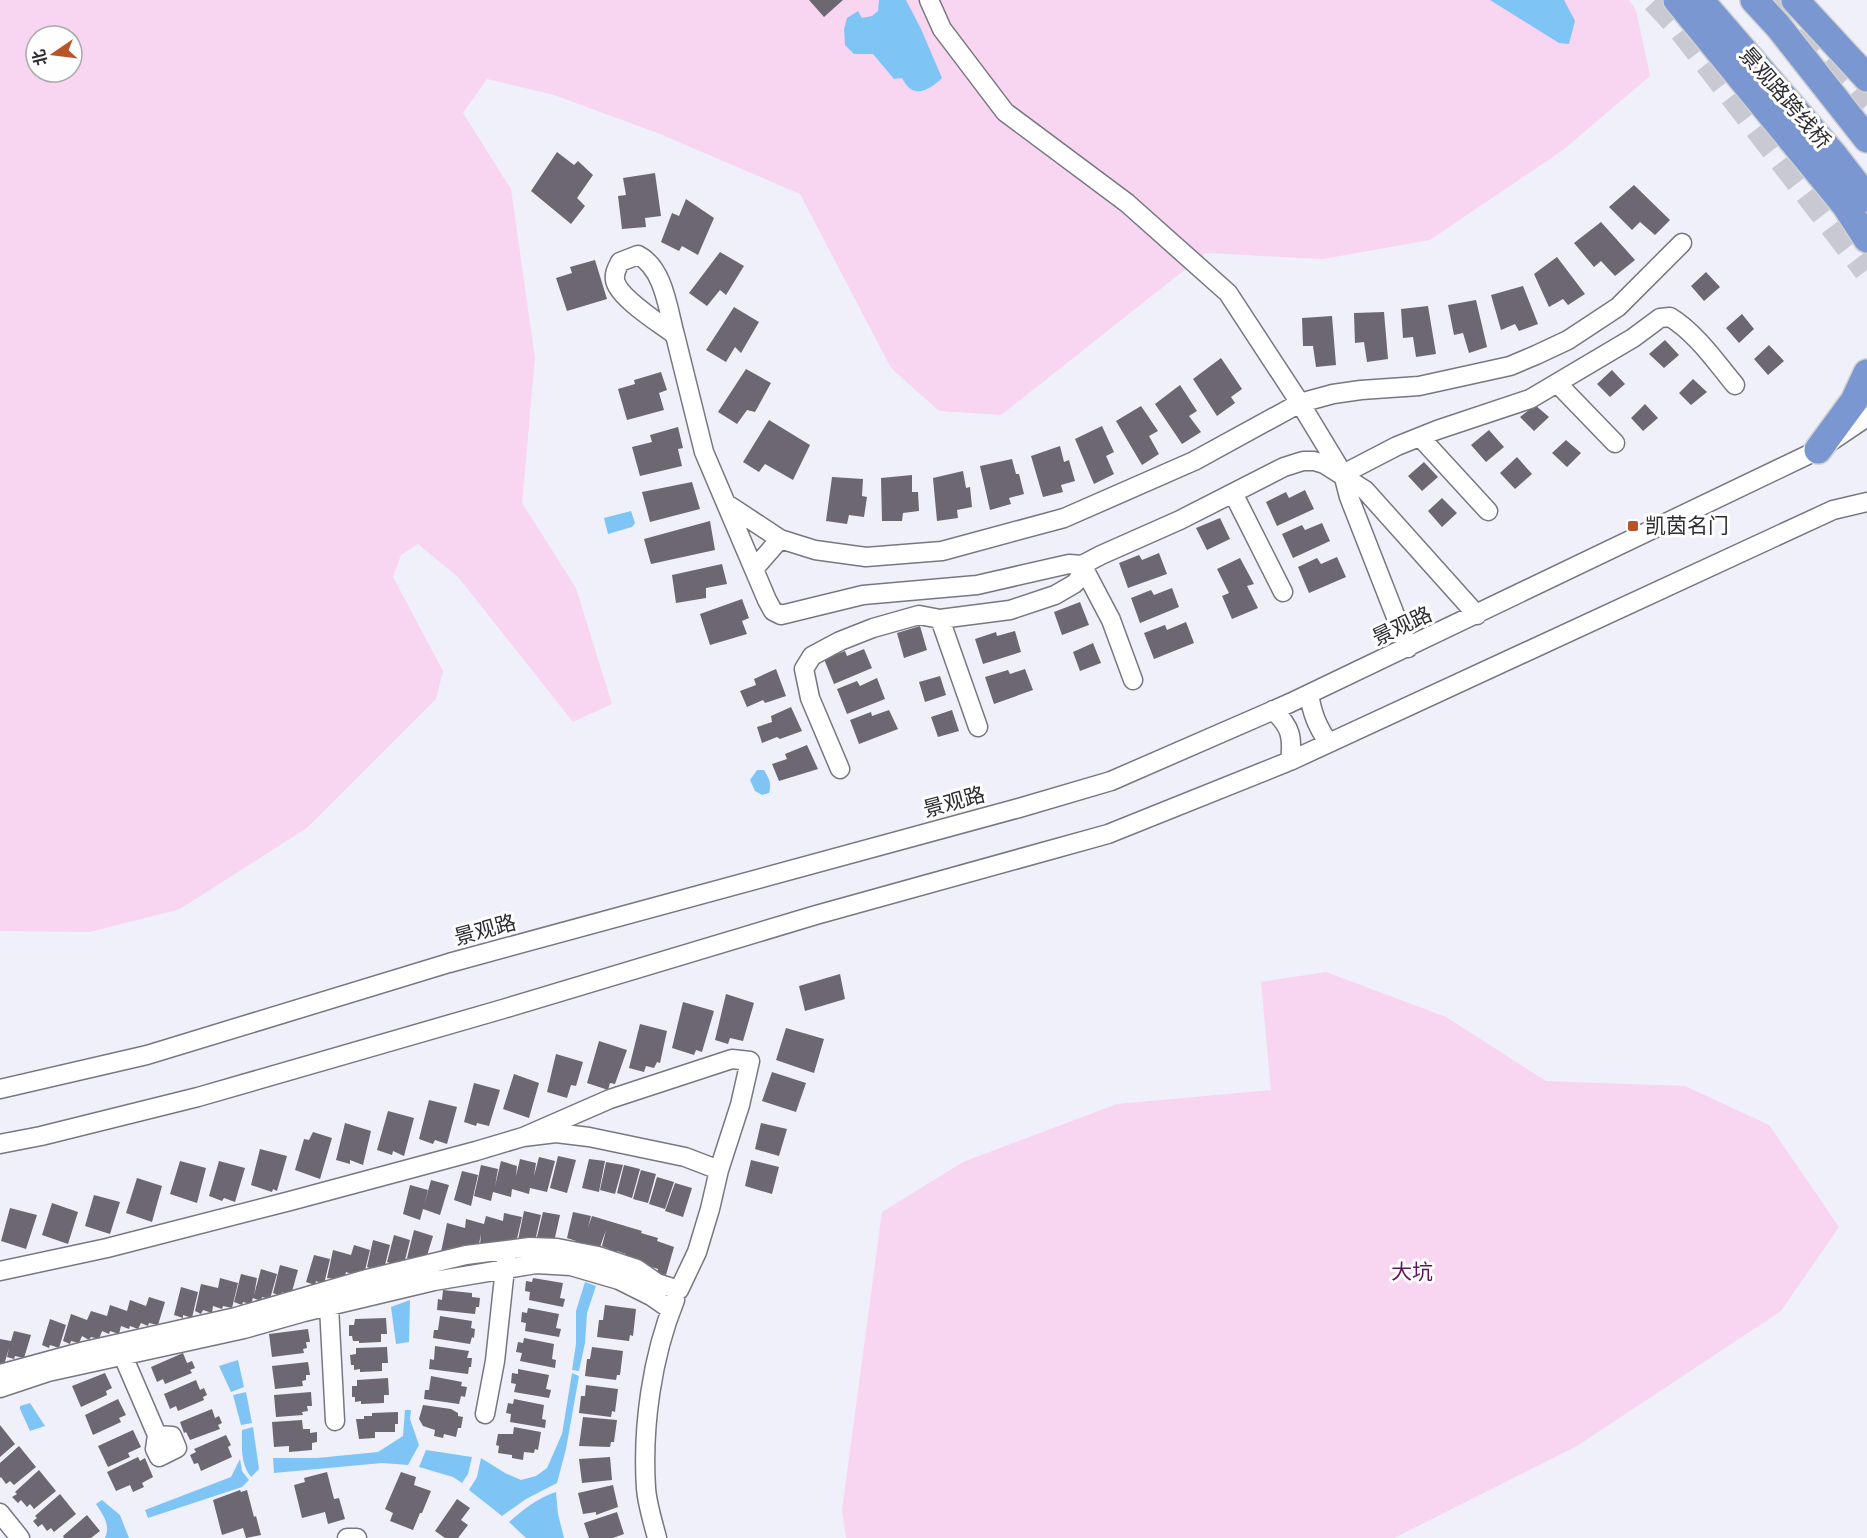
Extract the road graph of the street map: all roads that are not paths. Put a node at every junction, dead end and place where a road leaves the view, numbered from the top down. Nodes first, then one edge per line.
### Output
1 (929, 0) edge
2 (1677, 0) edge
3 (1700, 0) edge
4 (1754, 0) edge
5 (1795, 0) edge
6 (1867, 78) edge
7 (1867, 138) edge
8 (1867, 198) edge
9 (1867, 239) edge
10 (1682, 243) dead end
11 (675, 335) dead end
12 (1867, 373) edge
13 (1557, 383) junction
14 (1736, 385) dead end
15 (1300, 403) junction
16 (1867, 417) edge
17 (1420, 437) junction
18 (1615, 443) dead end
19 (1818, 450) junction
20 (1343, 474) junction
21 (1233, 493) junction
22 (1867, 501) edge
23 (727, 504) junction
24 (1488, 511) dead end
25 (780, 539) junction
26 (1082, 565) junction
27 (754, 569) junction
28 (1283, 592) dead end
29 (1477, 615) junction
30 (940, 619) junction
31 (1408, 648) junction
32 (1133, 680) dead end
33 (1309, 694) junction
34 (1273, 710) junction
35 (978, 727) dead end
36 (1328, 742) junction
37 (1290, 760) junction
38 (840, 769) dead end
39 (0, 1089) edge
40 (522, 1137) junction
41 (0, 1144) edge
42 (719, 1170) junction
43 (506, 1260) junction
44 (0, 1271) edge
45 (679, 1290) junction
46 (327, 1299) junction
47 (671, 1310) junction
48 (123, 1350) junction
49 (0, 1374) edge
50 (0, 1388) edge
51 (485, 1414) dead end
52 (335, 1421) dead end
53 (157, 1435) dead end
54 (0, 1513) edge
55 (20, 1538) edge
56 (347, 1538) edge
57 (357, 1538) edge
58 (657, 1538) edge

1 - 15 street
2 - 9 highway
3 - 8 highway, 景观路跨线桥
4 - 7 highway, 景观路跨线桥
5 - 6 highway
10 - 15 street
11 - 23 street
12 - 19 highway
13 - 14 street
13 - 17 street
13 - 18 street
15 - 20 street
15 - 25 street
16 - 19 street, 景观路
17 - 20 street
17 - 24 street
19 - 29 street, 景观路
20 - 21 street
20 - 29 street
20 - 31 street
21 - 26 street
21 - 28 street
22 - 36 street
23 - 25 street
23 - 27 street
25 - 27 street
26 - 27 street
26 - 30 street
26 - 32 street
29 - 31 street, 景观路
30 - 35 street
30 - 38 street
31 - 33 street, 景观路
33 - 34 street, 景观路
33 - 36 street
34 - 37 street
34 - 39 street, 景观路
36 - 37 street
37 - 41 street
40 - 42 street
40 - 42 street
40 - 44 street
42 - 45 street
43 - 45 street
43 - 46 street
43 - 47 street
43 - 51 street
45 - 47 street
46 - 48 street
46 - 52 street
47 - 58 street
48 - 49 street
48 - 50 street
48 - 53 street
54 - 55 street
56 - 57 street

